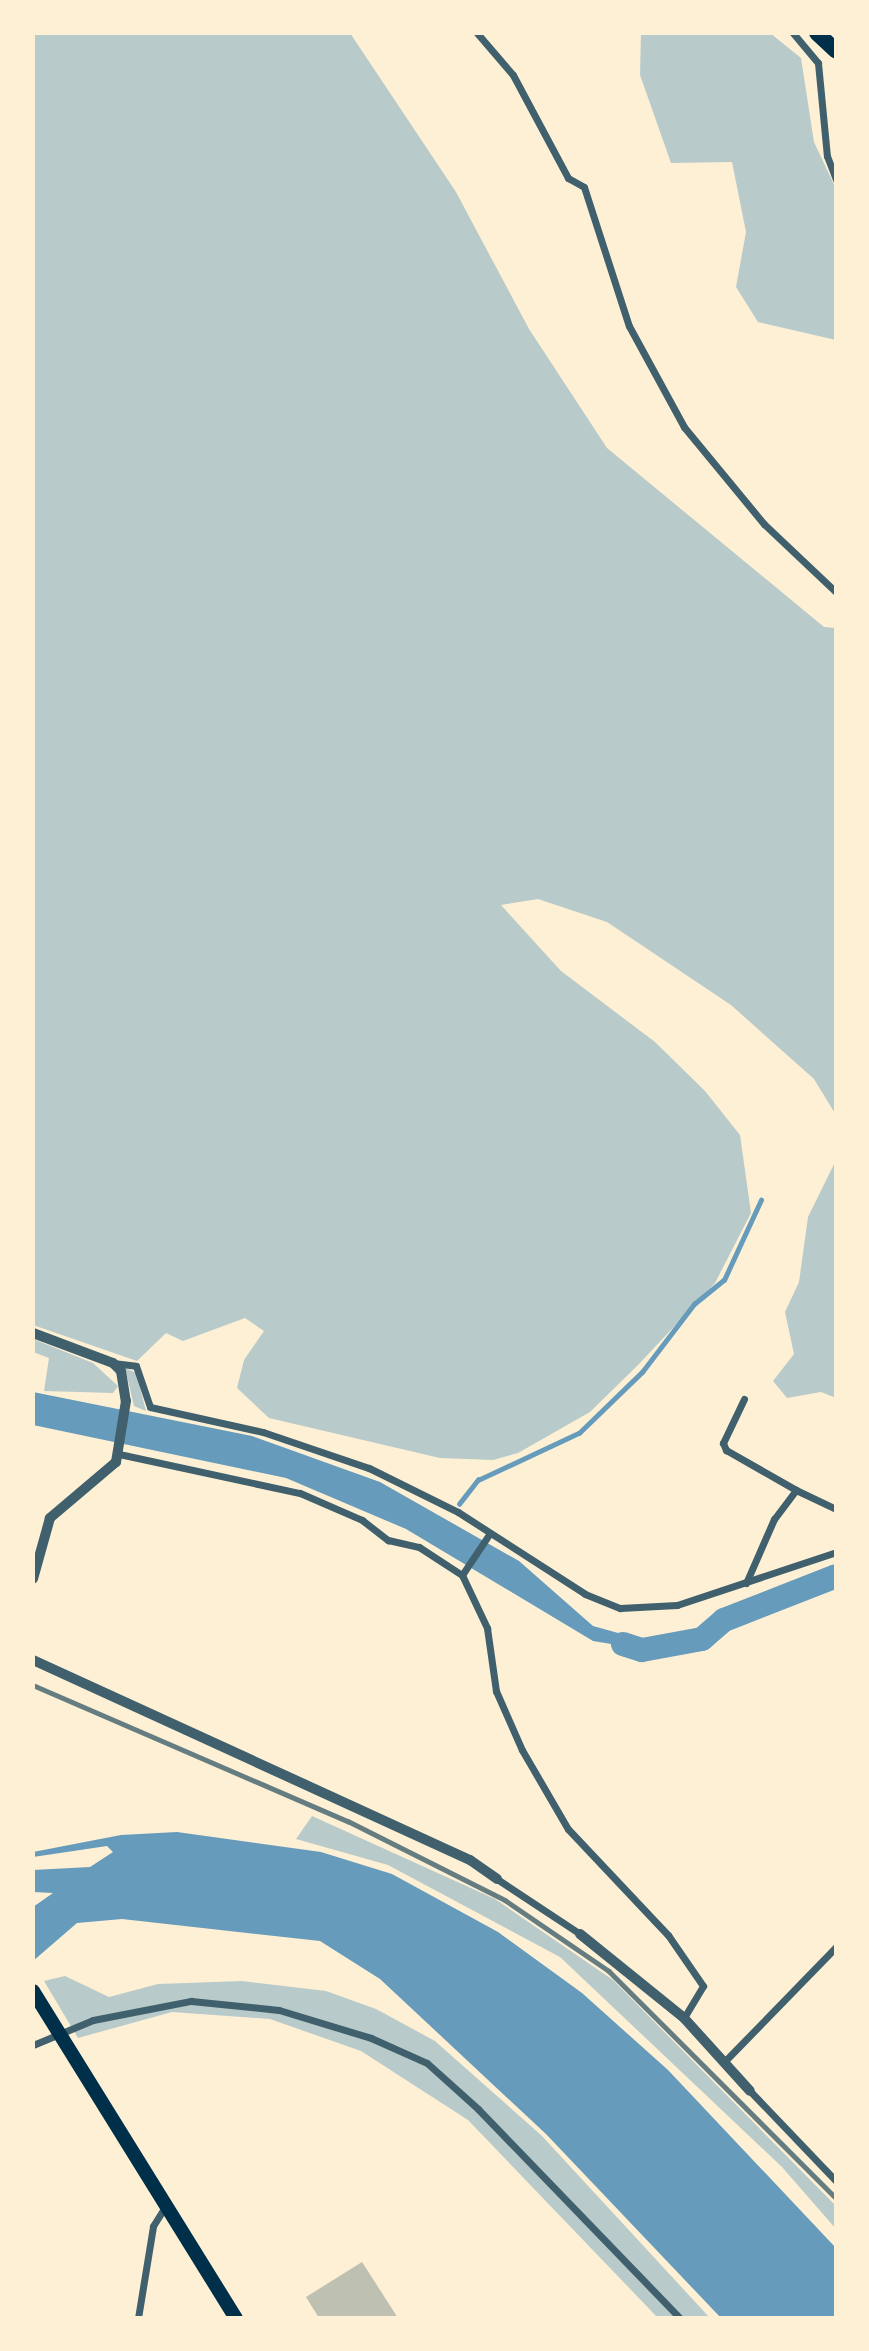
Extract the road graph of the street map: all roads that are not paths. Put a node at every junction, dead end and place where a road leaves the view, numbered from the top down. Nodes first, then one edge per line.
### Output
1 (477, 33) edge
2 (793, 33) edge
3 (817, 33) edge
4 (836, 51) edge
5 (836, 180) edge
6 (836, 592) edge
7 (33, 1333) edge
8 (113, 1363) junction
9 (744, 1399) dead end
10 (119, 1452) junction
11 (796, 1490) junction
12 (836, 1509) edge
13 (490, 1533) junction
14 (836, 1552) edge
15 (462, 1575) junction
16 (33, 1580) edge
17 (746, 1583) junction
18 (33, 1660) edge
19 (497, 1879) joint
20 (580, 1934) joint
21 (836, 1947) edge
22 (33, 1991) edge
23 (684, 2018) junction
24 (56, 2027) junction
25 (33, 2045) edge
26 (724, 2061) junction
27 (750, 2091) joint
28 (836, 2181) edge
29 (167, 2204) junction
30 (138, 2318) edge
31 (236, 2318) edge
32 (680, 2318) edge

1 - 6 street
2 - 5 street
3 - 4 highway
7 - 8 street
8 - 10 street
8 - 13 street
9 - 11 street
10 - 15 street
10 - 16 street
11 - 12 street
11 - 17 street
13 - 15 street
13 - 17 street
14 - 17 street
15 - 23 street
18 - 19 street
19 - 20 street
20 - 23 street
21 - 26 street
22 - 24 highway
23 - 26 street
24 - 25 street
24 - 29 highway
24 - 32 street
26 - 27 street
27 - 28 street
29 - 30 street
29 - 31 highway

